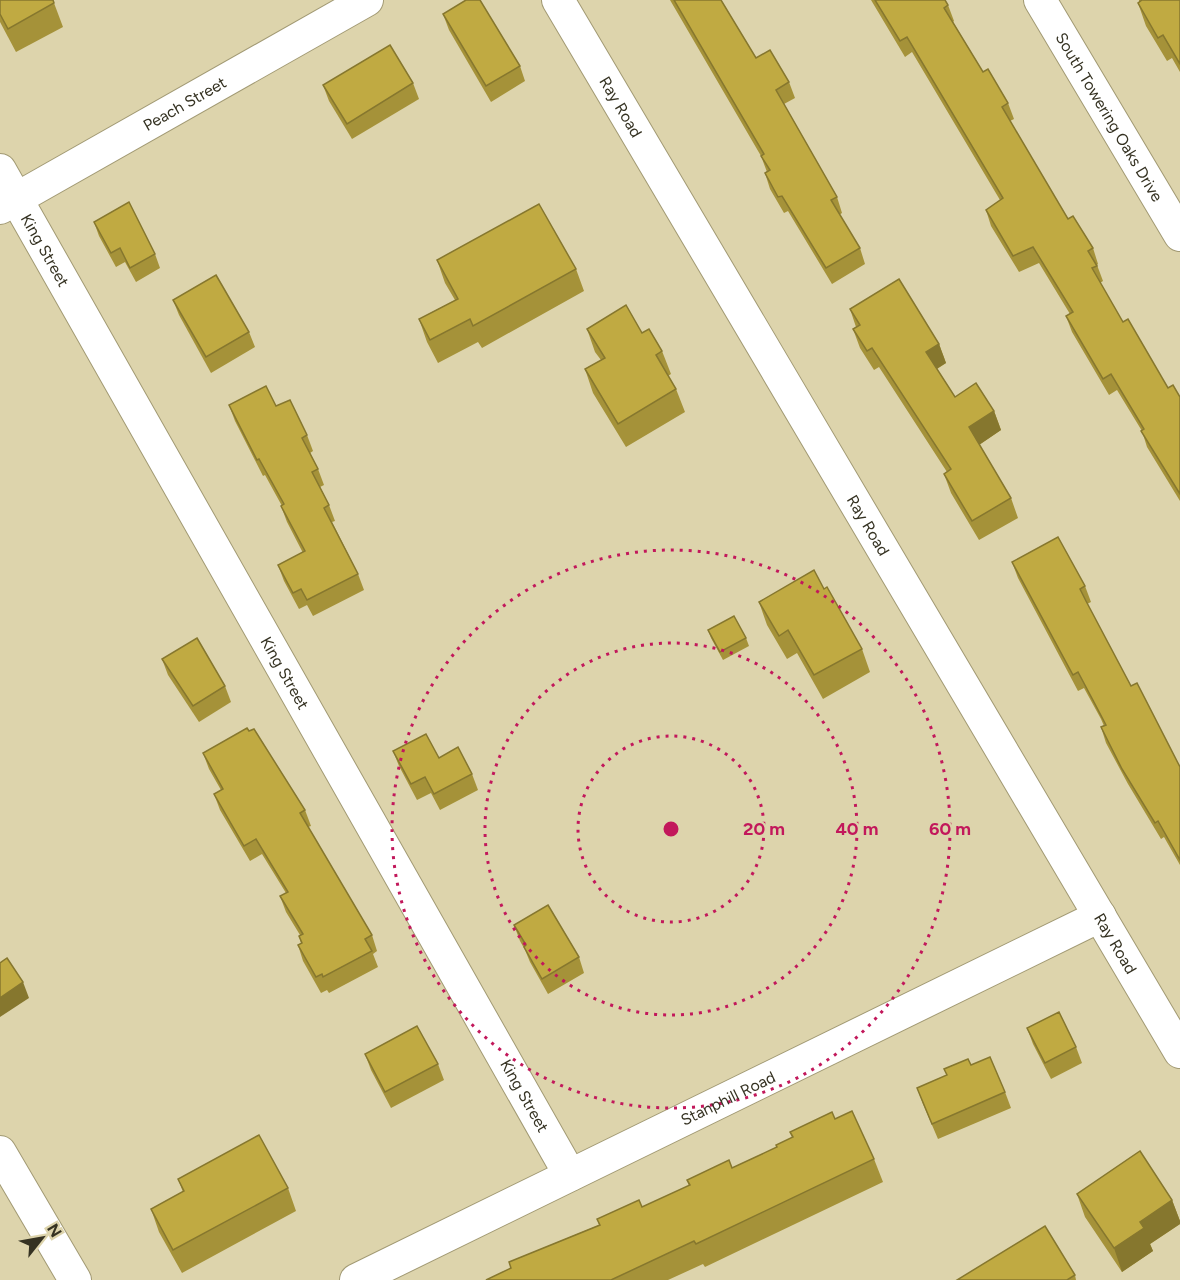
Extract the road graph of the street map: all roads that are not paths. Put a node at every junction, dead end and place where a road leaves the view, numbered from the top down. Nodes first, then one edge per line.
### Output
1 (367, 0) edge
2 (558, 0) edge
3 (1040, 0) edge
4 (0, 170) edge
5 (1171, 197) edge
6 (8, 203) edge
7 (1180, 235) edge
8 (1100, 916) junction
9 (1180, 1052) edge
10 (0, 1152) edge
11 (570, 1175) junction
12 (75, 1280) edge
13 (356, 1280) edge

1 - 6 street, Peach Street
2 - 8 street, Ray Road
3 - 5 street, South Towering Oaks Drive
4 - 6 street, King Street
5 - 7 street, South Towering Oaks Drive
6 - 11 street, King Street
8 - 9 street, Ray Road
8 - 11 street, Stanphill Road
10 - 12 street
11 - 13 street, Stanphill Road

